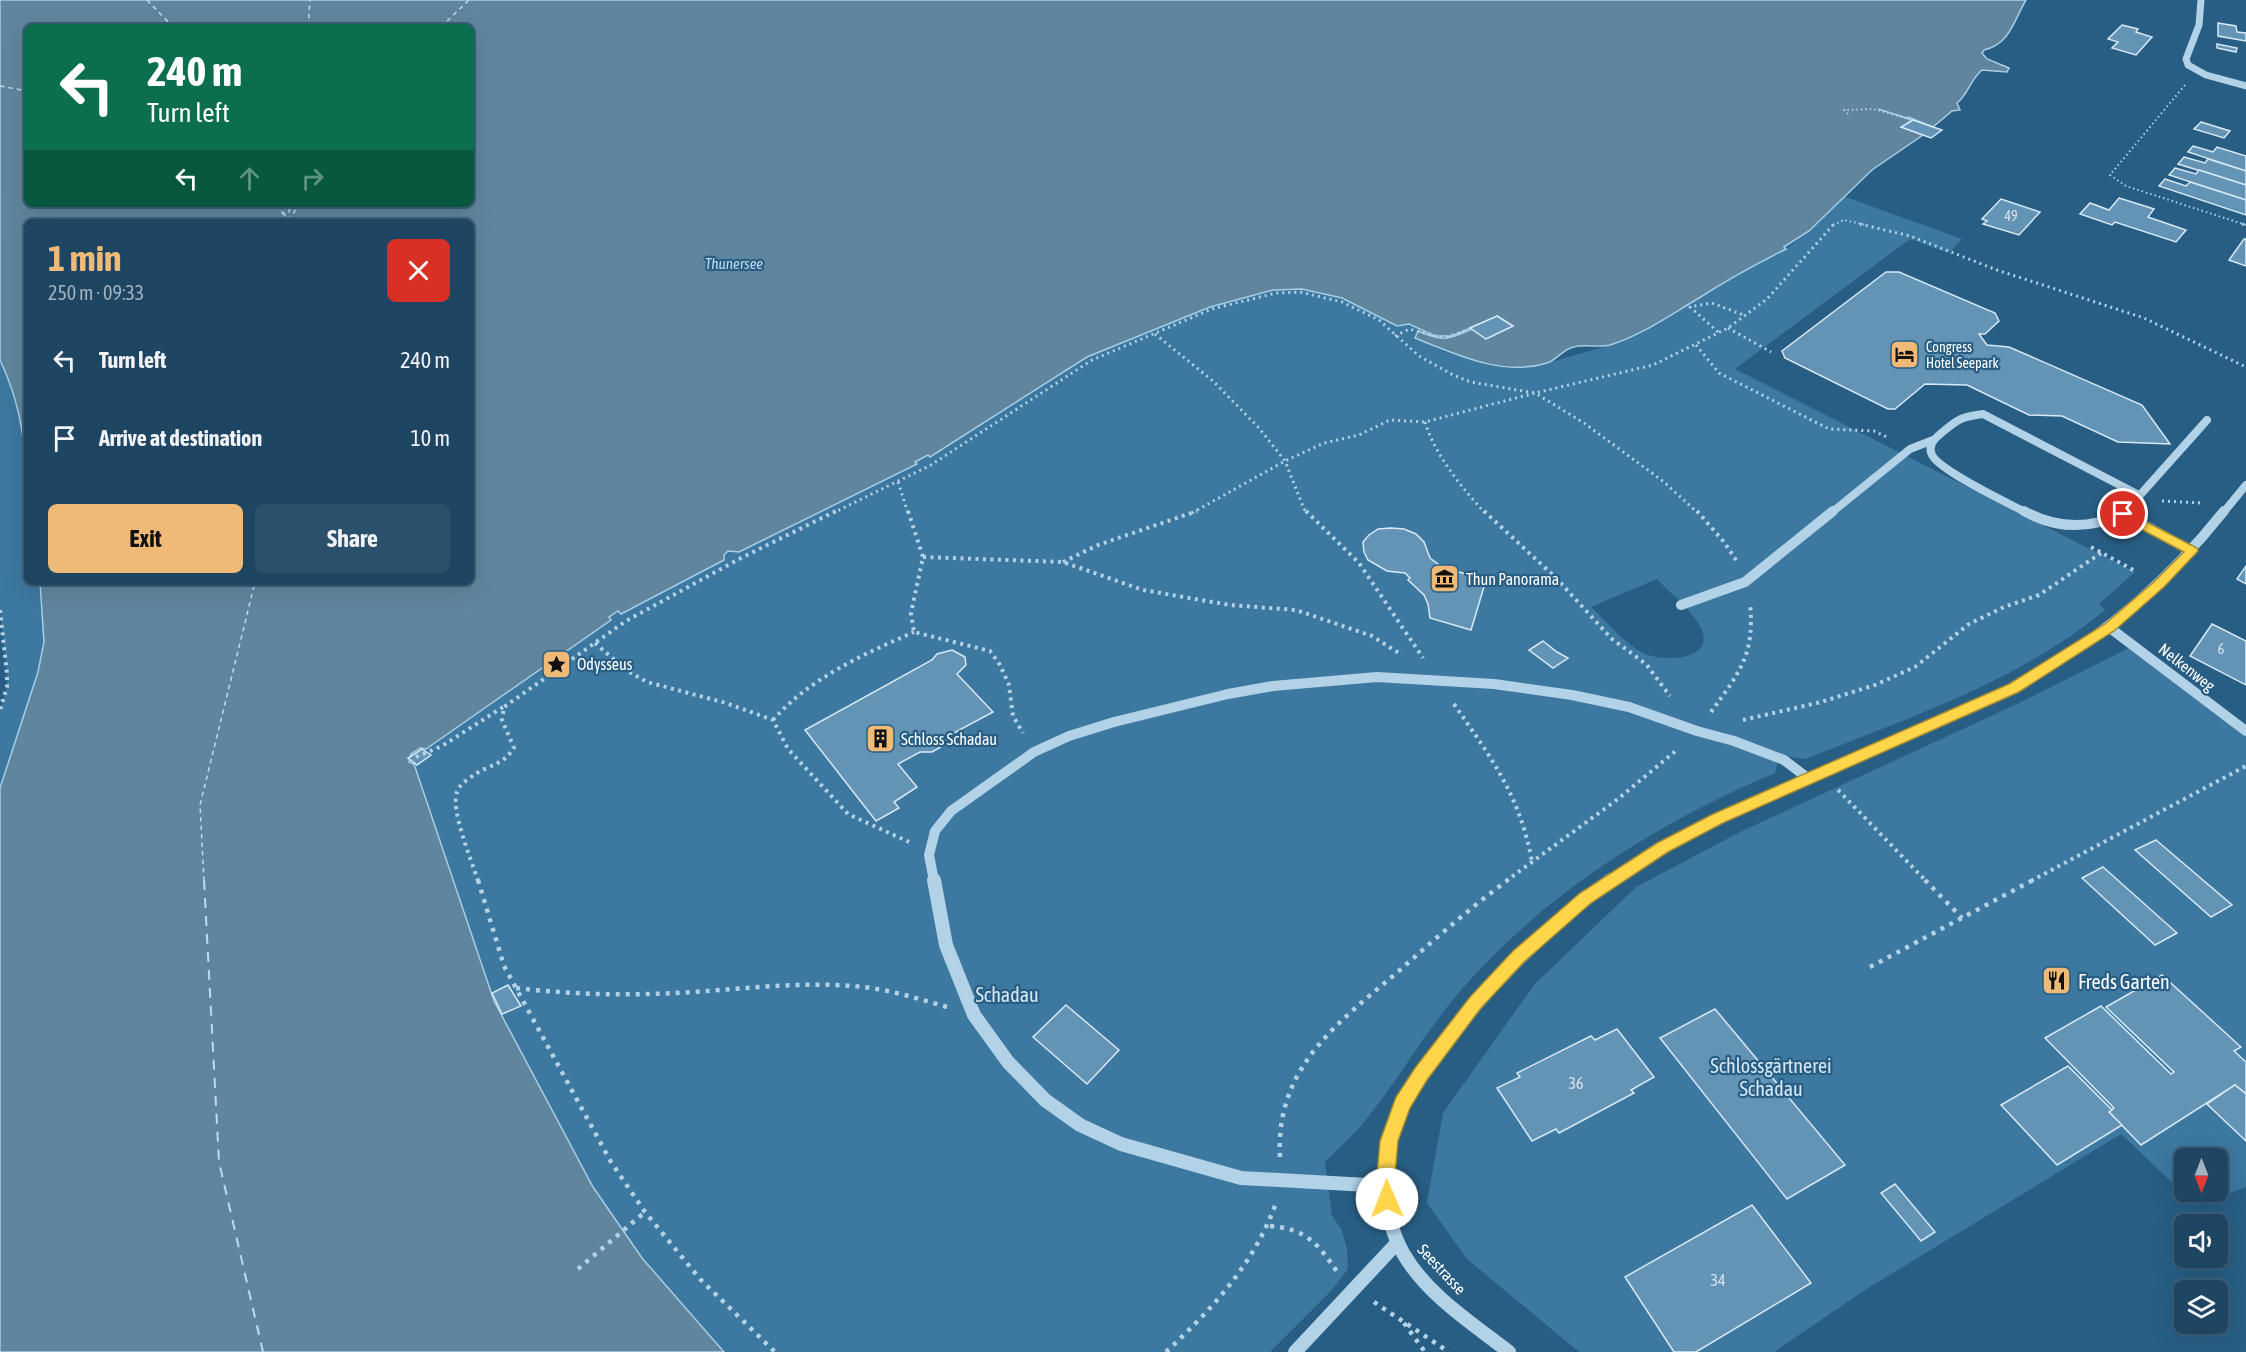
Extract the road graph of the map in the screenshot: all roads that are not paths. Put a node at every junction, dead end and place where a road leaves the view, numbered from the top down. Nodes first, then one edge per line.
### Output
1 (2201, 0) edge
2 (2246, 86) edge
3 (2206, 420) dead end
4 (1933, 440) junction
5 (2246, 485) edge
6 (2139, 495) junction
7 (2123, 514) junction
8 (2192, 551) junction
9 (1680, 604) dead end
10 (2110, 628) junction
11 (2246, 731) edge
12 (1809, 779) junction
13 (1385, 1186) junction
14 (1397, 1243) junction
15 (1295, 1352) edge
16 (1509, 1352) edge

1 - 2 street
3 - 6 street
4 - 6 street
4 - 7 street
4 - 9 street
5 - 8 street, Seestrasse
6 - 7 street
7 - 8 street
8 - 10 street, Seestrasse
10 - 11 street, Nelkenweg
10 - 12 street, Seestrasse
12 - 13 street, Seestrasse
12 - 13 street
13 - 14 street, Seestrasse
14 - 15 street
14 - 16 street, Seestrasse

